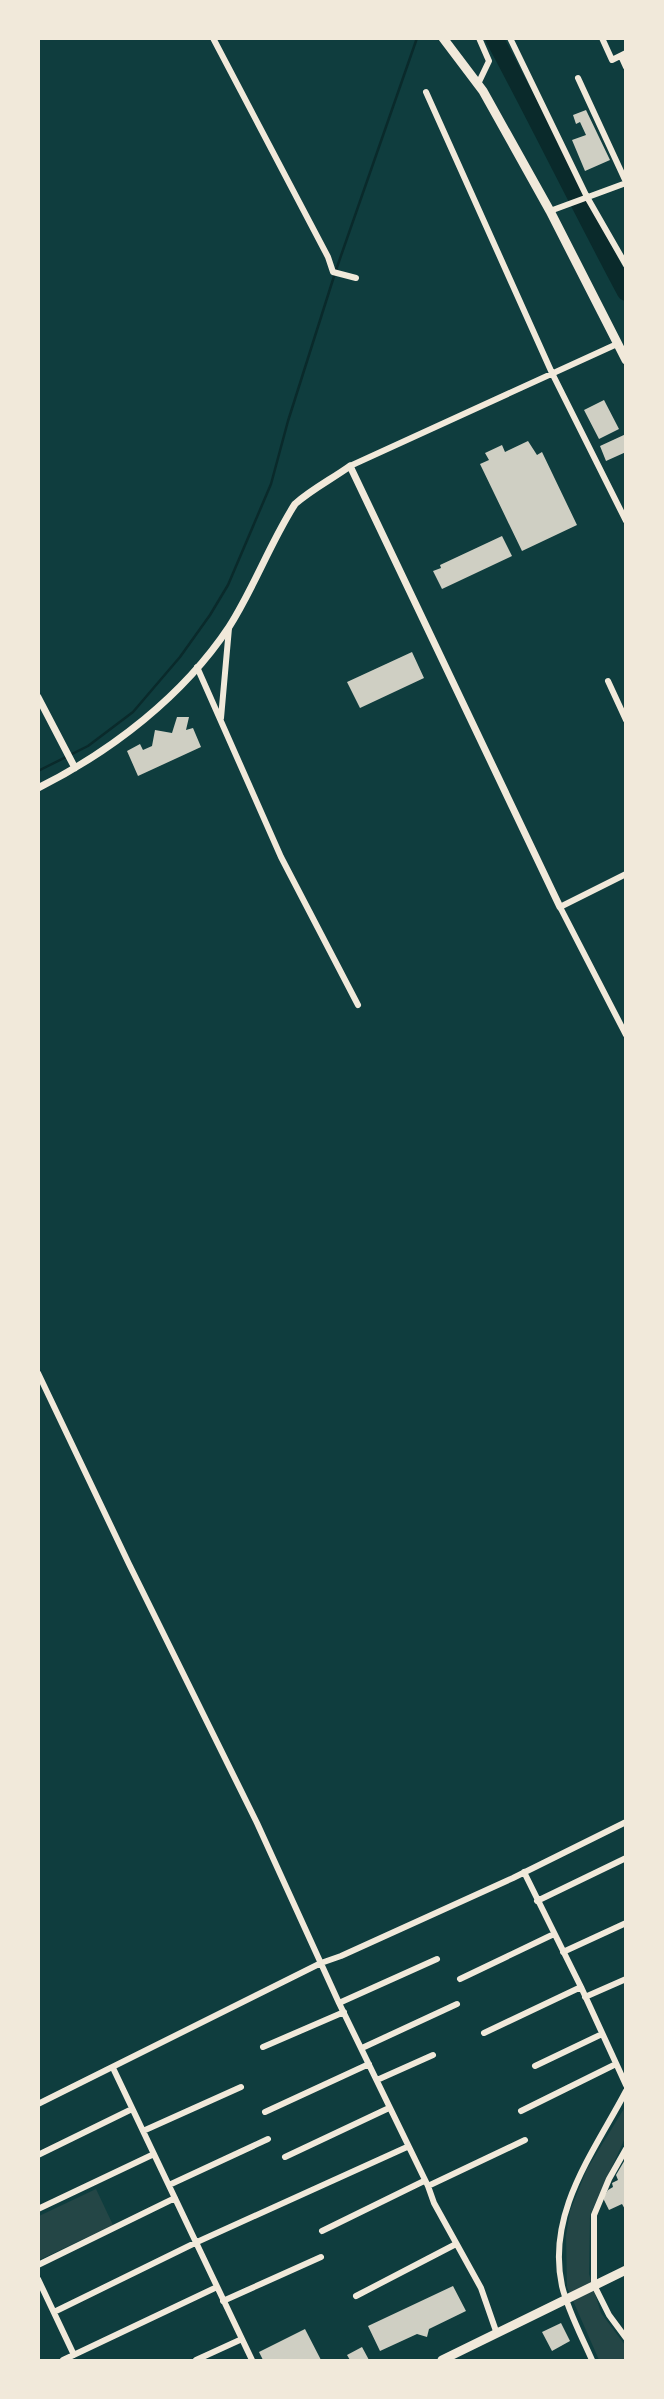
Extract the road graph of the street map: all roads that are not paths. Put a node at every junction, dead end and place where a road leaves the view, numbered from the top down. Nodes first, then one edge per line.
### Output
1 (213, 38) edge
2 (479, 38) edge
3 (510, 38) edge
4 (602, 38) edge
5 (444, 39) edge
6 (623, 55) edge
7 (625, 67) edge
8 (578, 78) dead end
9 (478, 84) junction
10 (426, 92) dead end
11 (625, 182) edge
12 (587, 197) junction
13 (550, 211) junction
14 (625, 265) edge
15 (356, 278) dead end
16 (617, 344) junction
17 (625, 360) edge
18 (552, 373) junction
19 (350, 466) junction
20 (625, 521) edge
21 (229, 627) junction
22 (197, 667) junction
23 (608, 681) dead end
24 (38, 697) edge
25 (622, 703) edge
26 (221, 720) junction
27 (625, 720) edge
28 (74, 766) junction
29 (38, 788) edge
30 (625, 874) edge
31 (561, 906) junction
32 (358, 1005) dead end
33 (625, 1035) edge
34 (38, 1373) edge
35 (625, 1822) edge
36 (625, 1858) edge
37 (524, 1872) junction
38 (537, 1900) junction
39 (625, 1923) edge
40 (554, 1934) junction
41 (563, 1952) junction
42 (437, 1959) dead end
43 (321, 1963) junction
44 (460, 1979) dead end
45 (625, 1979) edge
46 (581, 1987) junction
47 (585, 1997) junction
48 (339, 2003) junction
49 (457, 2004) dead end
50 (344, 2012) junction
51 (484, 2033) dead end
52 (602, 2034) junction
53 (263, 2047) dead end
54 (362, 2048) junction
55 (433, 2055) dead end
56 (369, 2064) junction
57 (616, 2064) junction
58 (535, 2066) dead end
59 (113, 2068) junction
60 (377, 2080) junction
61 (625, 2085) edge
62 (241, 2087) dead end
63 (625, 2091) edge
64 (38, 2104) edge
65 (389, 2108) junction
66 (132, 2109) junction
67 (521, 2111) dead end
68 (265, 2112) dead end
69 (143, 2132) junction
70 (268, 2139) dead end
71 (525, 2140) dead end
72 (407, 2147) junction
73 (625, 2149) edge
74 (154, 2154) junction
75 (38, 2155) edge
76 (285, 2157) dead end
77 (426, 2183) junction
78 (169, 2185) junction
79 (175, 2198) junction
80 (38, 2209) edge
81 (322, 2231) dead end
82 (197, 2242) junction
83 (456, 2244) junction
84 (321, 2257) dead end
85 (38, 2265) edge
86 (625, 2270) edge
87 (38, 2279) edge
88 (594, 2285) junction
89 (217, 2287) junction
90 (356, 2296) dead end
91 (566, 2299) junction
92 (223, 2301) junction
93 (54, 2312) junction
94 (498, 2334) junction
95 (625, 2337) edge
96 (242, 2339) junction
97 (74, 2355) junction
98 (63, 2361) edge
99 (196, 2361) edge
100 (252, 2361) edge
101 (442, 2361) edge
102 (592, 2361) edge

1 - 15 street
2 - 9 street
3 - 12 street
4 - 6 street
5 - 9 main road
6 - 7 street
8 - 11 street
9 - 13 main road
10 - 18 street
11 - 12 street
12 - 13 street
12 - 14 street
13 - 16 main road
16 - 17 main road
16 - 18 street
18 - 19 street
18 - 20 street
19 - 21 street
19 - 31 street
21 - 22 street
21 - 26 street
22 - 26 street
22 - 28 street
23 - 25 street
24 - 28 street
25 - 27 street
26 - 32 street
28 - 29 street
30 - 31 street
31 - 33 street
34 - 43 street
35 - 37 street
36 - 38 street
37 - 38 street
37 - 43 street
38 - 40 street
39 - 41 street
40 - 41 street
40 - 44 street
41 - 46 street
42 - 48 street
43 - 48 street
43 - 59 street
45 - 47 street
46 - 47 street
46 - 51 street
47 - 52 street
48 - 50 street
49 - 54 street
50 - 53 street
50 - 54 street
52 - 57 street
52 - 58 street
54 - 56 street
55 - 60 street
56 - 60 street
56 - 68 street
57 - 61 street
57 - 67 street
59 - 64 street
59 - 66 street
60 - 65 street
62 - 69 street
63 - 91 street
65 - 72 street
65 - 76 street
66 - 69 street
66 - 75 street
69 - 74 street
70 - 78 street
71 - 77 street
72 - 77 street
72 - 82 street
73 - 88 street
74 - 78 street
74 - 80 street
77 - 81 street
77 - 83 street
78 - 79 street
79 - 82 street
79 - 85 street
82 - 89 street
82 - 93 street
83 - 90 street
83 - 94 street
84 - 92 street
86 - 88 main road
87 - 93 street
88 - 91 main road
88 - 95 street
89 - 92 street
89 - 97 street
91 - 94 main road
91 - 102 street
92 - 96 street
93 - 97 street
94 - 101 main road
96 - 99 street
96 - 100 street
97 - 98 street

